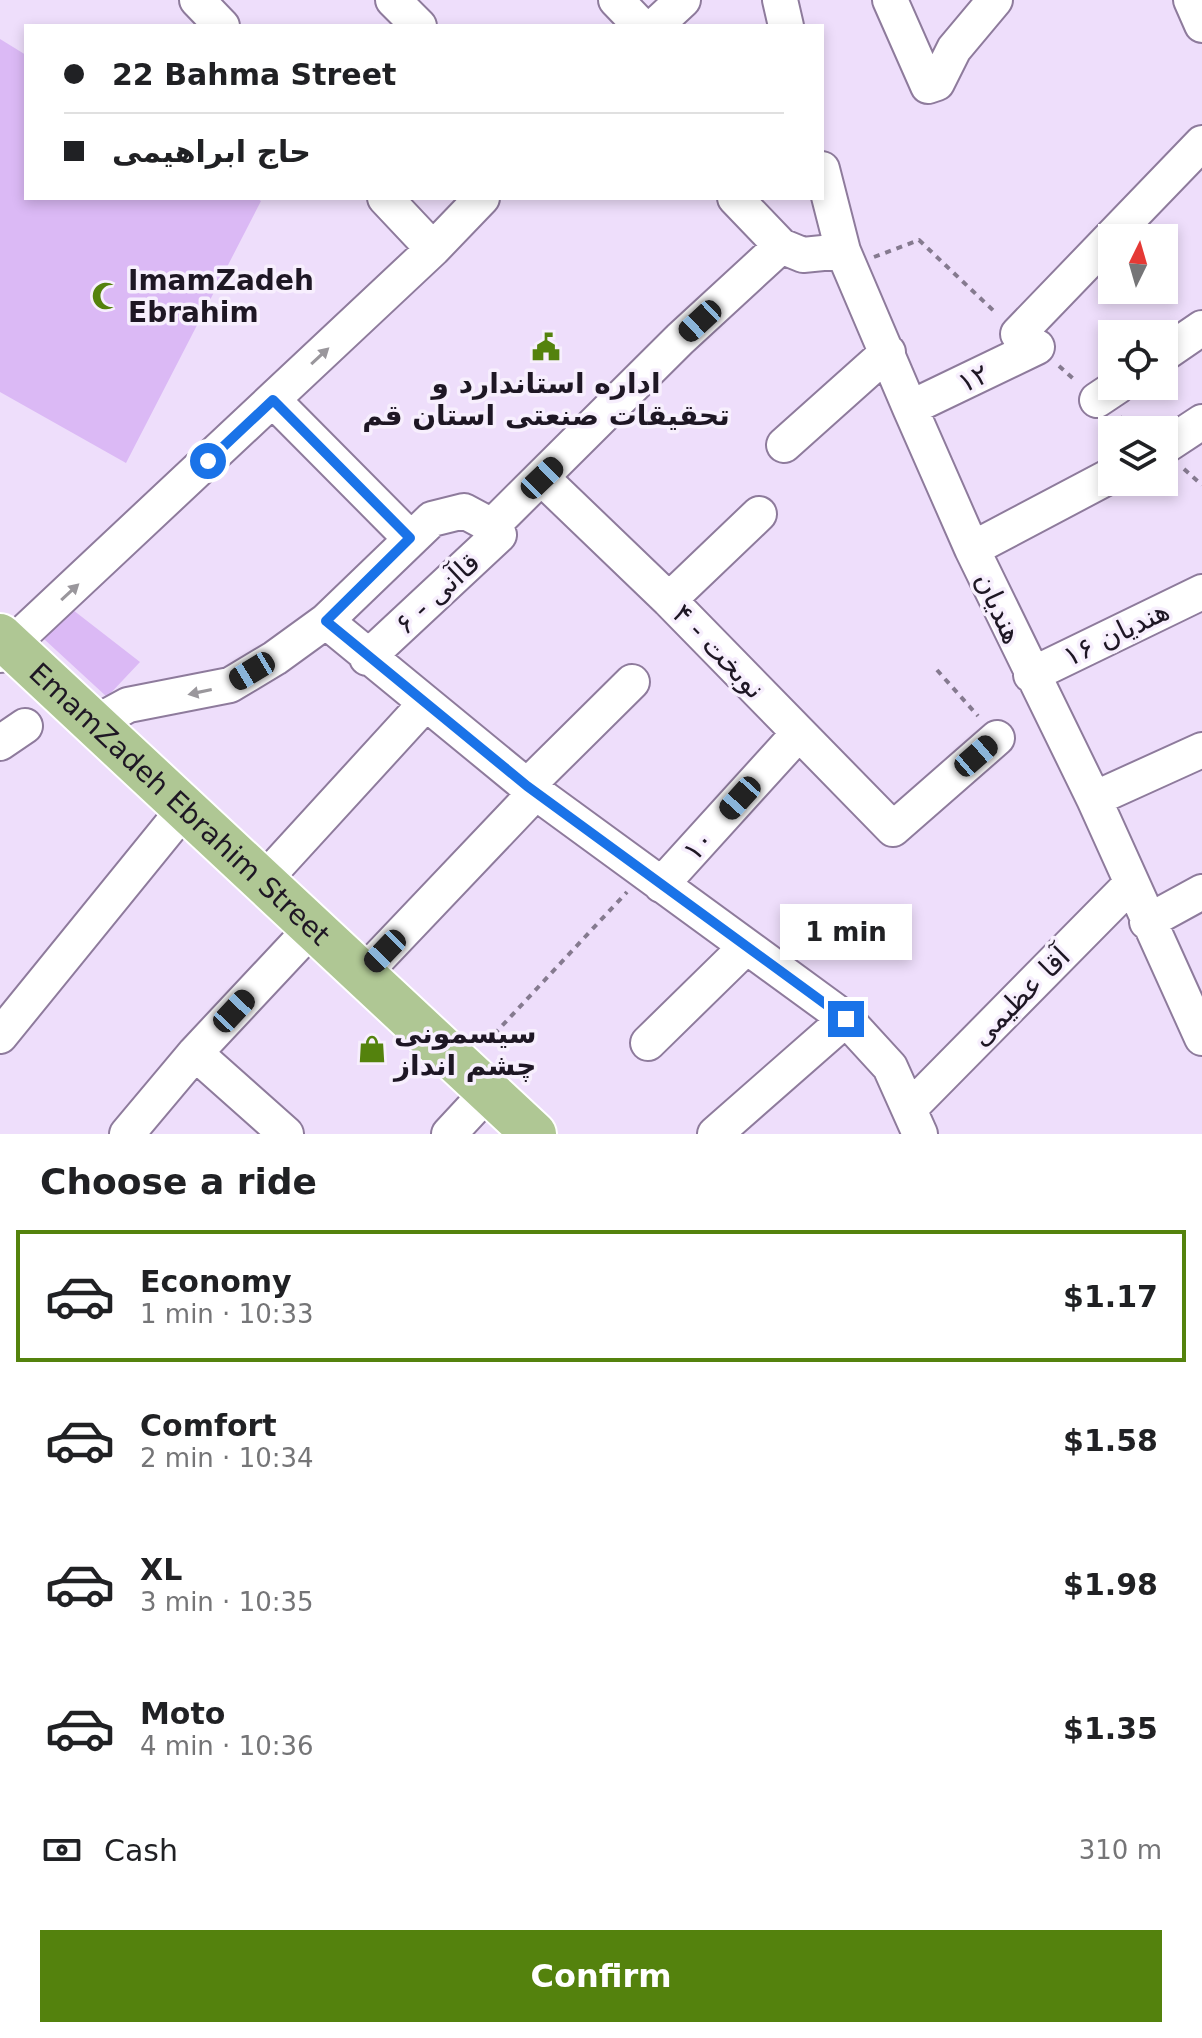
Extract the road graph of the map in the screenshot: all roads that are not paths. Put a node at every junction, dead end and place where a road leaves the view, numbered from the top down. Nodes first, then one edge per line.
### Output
1 (197, 0) edge
2 (393, 0) edge
3 (616, 0) edge
4 (683, 0) edge
5 (780, 0) edge
6 (890, 0) edge
7 (995, 0) edge
8 (1191, 0) edge
9 (220, 24) edge
10 (417, 24) edge
11 (639, 24) edge
12 (657, 24) edge
13 (786, 24) edge
14 (1202, 25) edge
15 (1202, 143) edge
16 (824, 177) edge
17 (387, 200) edge
18 (480, 200) edge
19 (737, 200) edge
20 (781, 246) junction
21 (433, 249) junction
22 (843, 251) junction
23 (1202, 328) edge
24 (1178, 344) edge
25 (888, 352) junction
26 (273, 400) junction
27 (910, 408) junction
28 (1202, 422) edge
29 (1178, 438) edge
30 (784, 445) dead end
31 (542, 478) junction
32 (1098, 482) edge
33 (759, 514) dead end
34 (492, 526) junction
35 (410, 538) junction
36 (972, 549) junction
37 (1202, 592) edge
38 (669, 600) junction
39 (326, 621) junction
40 (5, 645) edge
41 (367, 658) junction
42 (1031, 675) junction
43 (632, 682) dead end
44 (425, 704) junction
45 (95, 723) junction
46 (799, 733) junction
47 (997, 738) road end
48 (1202, 750) edge
49 (532, 789) junction
50 (1094, 799) junction
51 (186, 807) junction
52 (653, 879) junction
53 (264, 880) junction
54 (1130, 885) junction
55 (1202, 892) edge
56 (1147, 922) junction
57 (313, 927) junction
58 (745, 948) junction
59 (363, 974) junction
60 (846, 1019) junction
61 (0, 1036) edge
62 (1202, 1038) edge
63 (648, 1043) dead end
64 (195, 1053) junction
65 (476, 1080) junction
66 (915, 1120) edge
67 (127, 1134) edge
68 (286, 1134) edge
69 (449, 1134) edge
70 (534, 1134) edge
71 (715, 1134) edge

1 - 9 street
2 - 10 street
3 - 11 street
4 - 12 street
5 - 13 street
6 - 7 street
8 - 14 street
15 - 27 street, ۱۲
16 - 22 street, هندیان
17 - 21 street
18 - 21 street
19 - 20 street
20 - 22 street
20 - 31 street
26 -> 21 street
22 - 25 street, هندیان
23 - 24 street
25 - 27 street, هندیان
25 - 30 street
26 - 35 street
40 -> 26 street
27 - 36 street, هندیان
28 - 29 street
31 - 34 street
31 - 38 street, ۴ - نوبخت
32 - 36 street
33 - 38 street
34 - 35 street
34 - 41 street, ۶ - قاآنی
35 - 39 street
36 - 42 street, هندیان
37 - 42 street, هندیان ۱۶
38 - 46 street, ۴ - نوبخت
39 - 41 street
39 -> 45 street
40 - 45 main road, EmamZadeh Ebrahim Street
41 - 44 street
42 - 50 street, هندیان
43 - 49 street
44 - 49 street
44 - 53 street
45 - 51 main road, EmamZadeh Ebrahim Street
46 - 47 street, ۴ - نوبخت
46 - 52 street, ۱۰
48 - 50 street
49 - 52 street
49 - 59 street
50 - 54 street, هندیان
51 - 53 main road, EmamZadeh Ebrahim Street
51 - 61 street
52 - 58 street
53 - 57 main road, EmamZadeh Ebrahim Street
54 - 56 street, هندیان
54 - 66 street, آقا عظیمی
55 - 56 street
56 - 62 street, هندیان
57 - 59 main road, EmamZadeh Ebrahim Street
57 - 64 street
58 - 60 street
58 - 63 street
59 - 65 main road, EmamZadeh Ebrahim Street
60 - 66 street
60 - 71 street
64 - 67 street
64 - 68 street
65 - 69 street
65 - 70 main road, EmamZadeh Ebrahim Street

